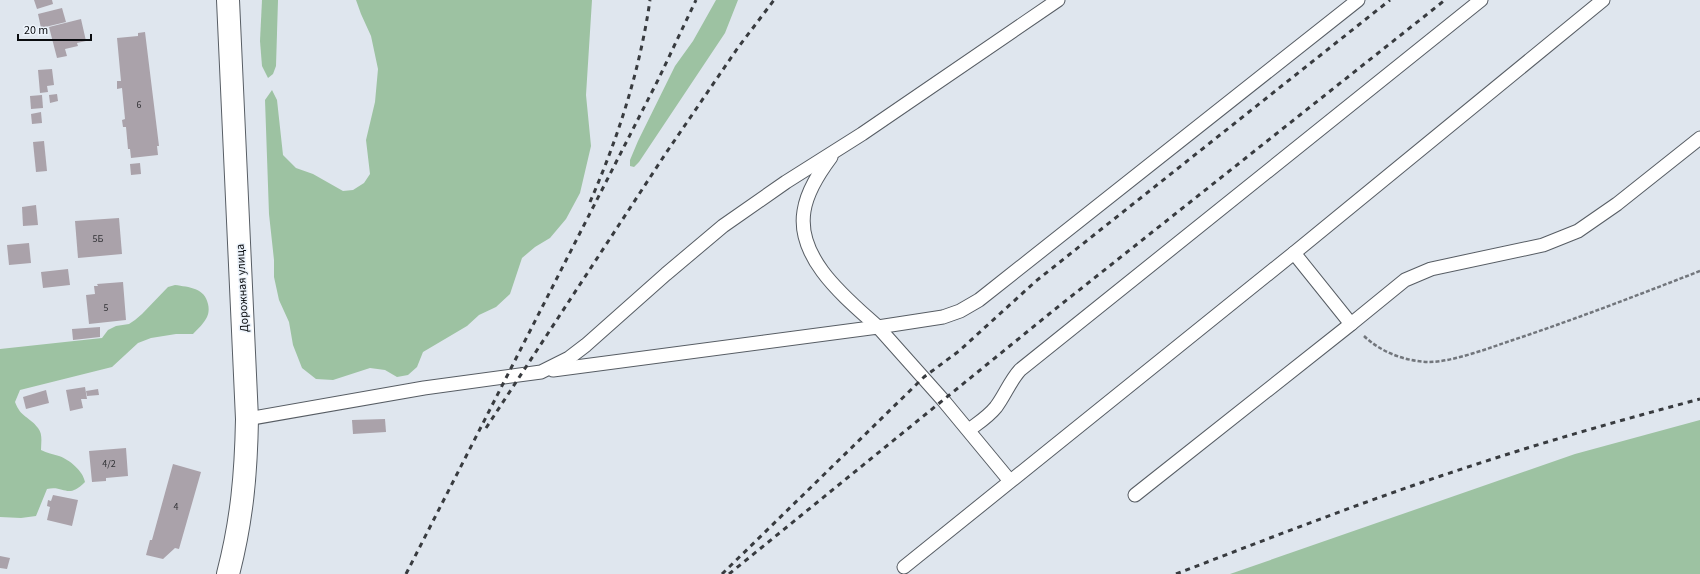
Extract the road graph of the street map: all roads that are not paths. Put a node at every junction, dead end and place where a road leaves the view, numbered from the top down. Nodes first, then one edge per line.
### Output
1 (228, 0) edge
2 (1058, 0) edge
3 (1358, 0) edge
4 (1481, 0) edge
5 (1603, 0) edge
6 (1700, 138) edge
7 (835, 151) junction
8 (1294, 254) junction
9 (1351, 324) junction
10 (878, 327) junction
11 (541, 372) junction
12 (247, 419) junction
13 (969, 430) junction
14 (1010, 481) junction
15 (1135, 495) dead end
16 (904, 567) dead end
17 (228, 574) edge

1 - 12 street, Дорожная улица
2 - 7 lane
3 - 10 lane
4 - 13 lane
5 - 8 lane
6 - 9 lane
7 - 10 lane
7 - 11 lane
8 - 9 lane
8 - 14 lane
9 - 15 lane
10 - 11 lane
10 - 13 lane
11 - 12 lane
12 - 17 street, Дорожная улица
13 - 14 lane
14 - 16 lane

